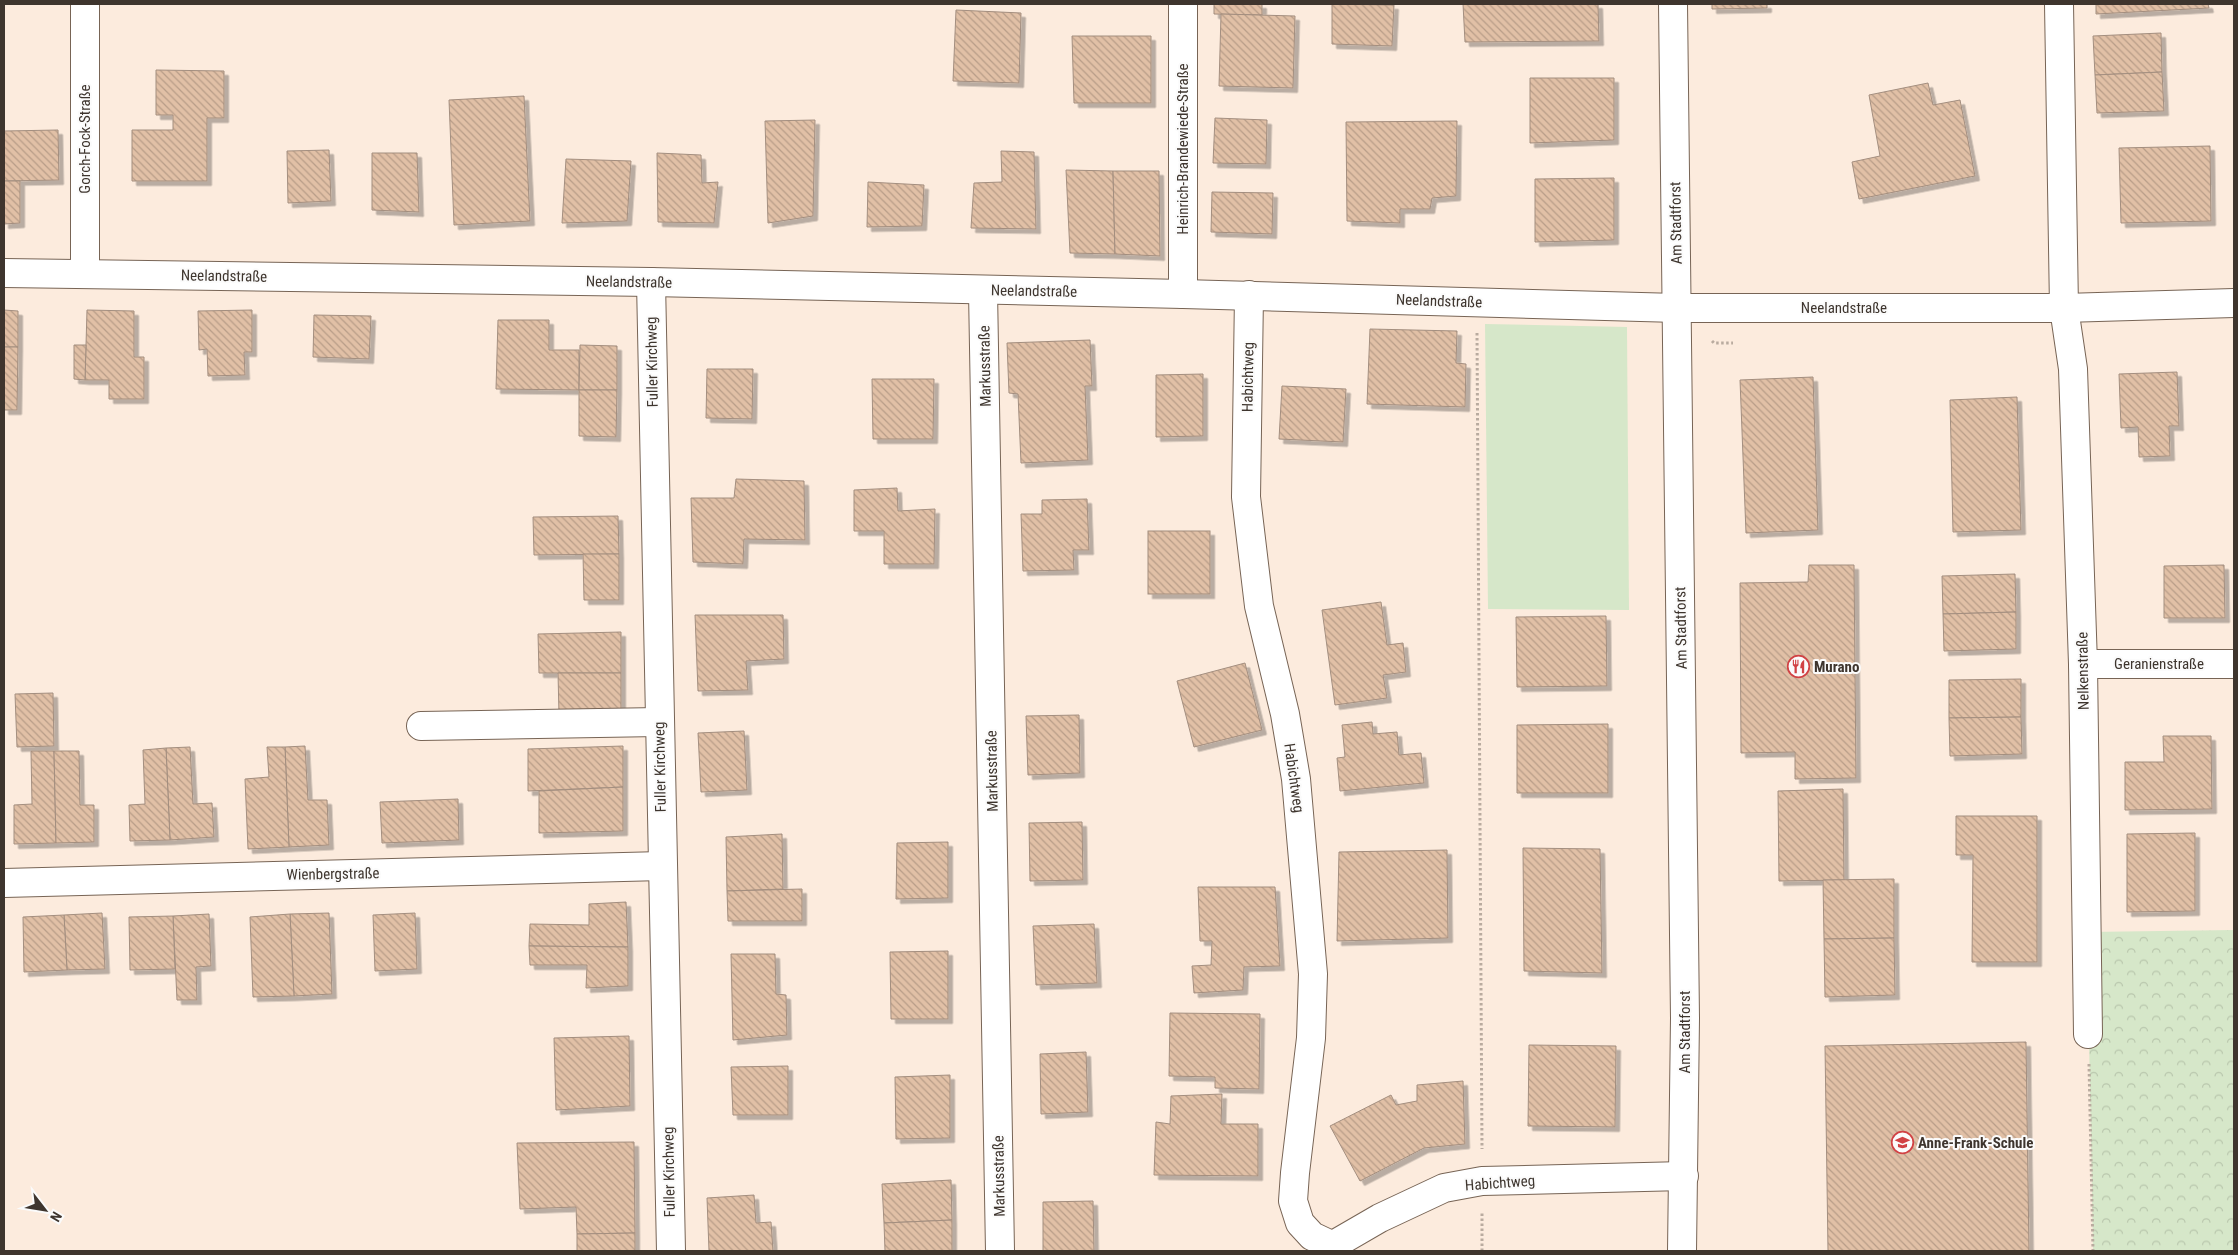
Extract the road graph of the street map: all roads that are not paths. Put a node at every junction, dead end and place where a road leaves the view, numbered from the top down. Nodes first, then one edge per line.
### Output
1 (85, 4) edge
2 (1183, 4) edge
3 (1673, 4) edge
4 (2059, 4) edge
5 (4, 273) edge
6 (85, 273) junction
7 (652, 282) junction
8 (984, 291) junction
9 (1183, 294) junction
10 (1249, 295) junction
11 (2234, 303) edge
12 (1677, 308) junction
13 (2064, 308) junction
14 (2083, 664) junction
15 (2234, 664) edge
16 (659, 722) junction
17 (421, 726) dead end
18 (662, 866) junction
19 (4, 883) edge
20 (2088, 1034) road end
21 (1684, 1176) junction
22 (1327, 1248) edge
23 (671, 1251) edge
24 (1000, 1251) edge
25 (1682, 1251) edge

1 - 6 street, Gorch-Fock-Straße
2 - 9 street, Heinrich-Brandewiede-Straße
3 - 12 street, Am Stadtforst
4 - 13 street
5 - 6 street, Neelandstraße
6 - 7 street, Neelandstraße
7 - 8 street, Neelandstraße
7 - 16 street, Fuller Kirchweg
8 - 9 street, Neelandstraße
8 - 24 street, Markusstraße
9 - 10 street, Neelandstraße
10 - 12 street, Neelandstraße
10 - 22 street, Habichtweg
11 - 13 street, Neelandstraße
12 - 13 street, Neelandstraße
12 - 21 street, Am Stadtforst
13 - 14 street, Nelkenstraße
14 - 15 street, Geranienstraße
14 - 20 street, Nelkenstraße
16 - 17 street
16 - 18 street, Fuller Kirchweg
18 - 19 street, Wienbergstraße
18 - 23 street, Fuller Kirchweg
21 - 22 street, Habichtweg
21 - 25 street, Am Stadtforst

